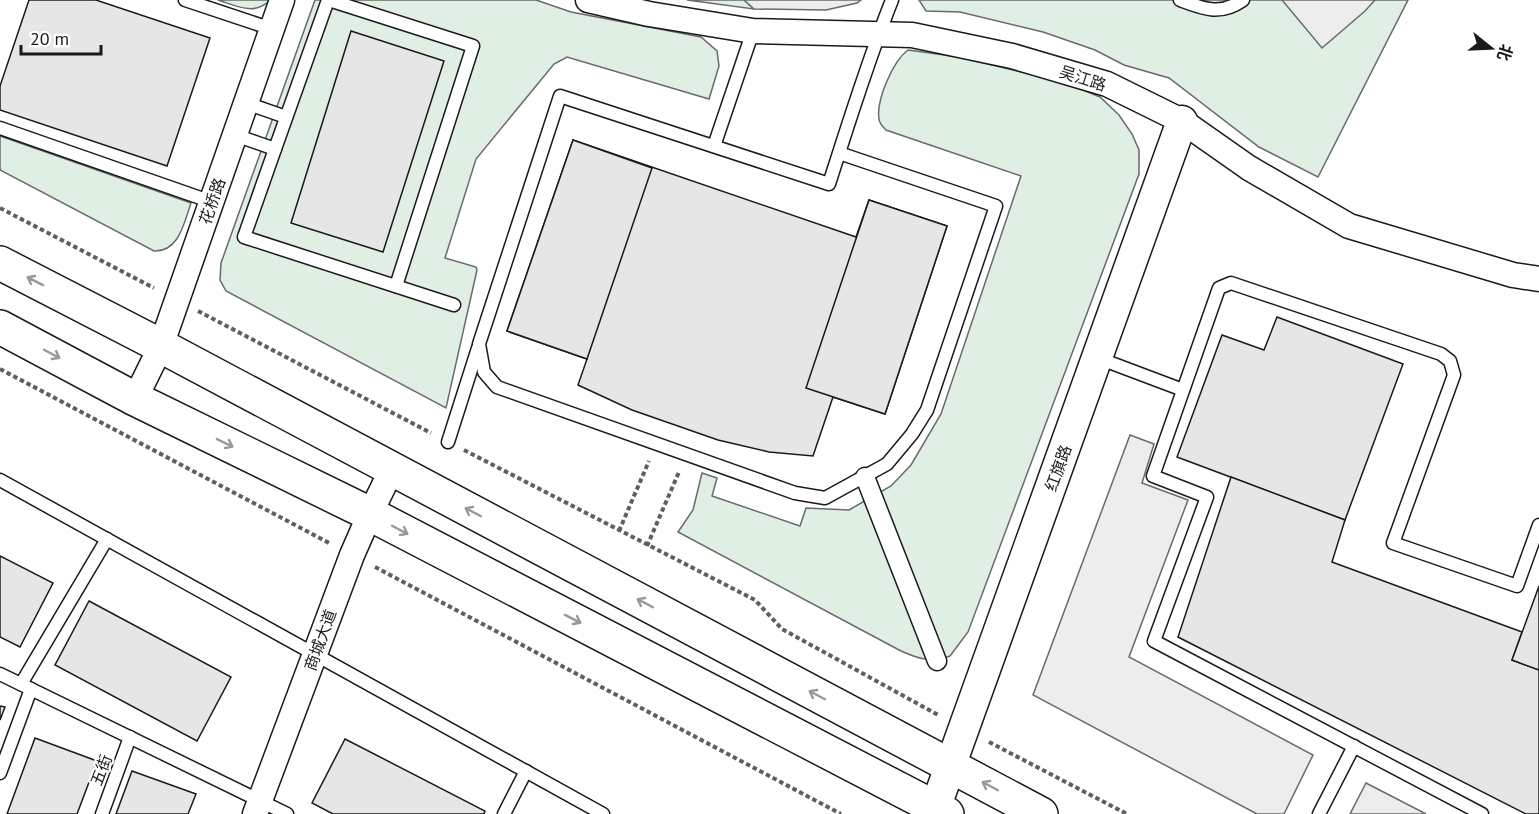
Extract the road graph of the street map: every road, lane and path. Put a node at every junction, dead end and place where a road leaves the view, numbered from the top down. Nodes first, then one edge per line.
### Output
1 (186, 0) edge
2 (282, 0) edge
3 (328, 0) edge
4 (588, 0) edge
5 (892, 0) edge
6 (1180, 0) edge
7 (1243, 0) edge
8 (272, 29) junction
9 (753, 31) junction
10 (878, 36) junction
11 (246, 103) junction
12 (286, 117) junction
13 (1182, 121) junction
14 (0, 128) edge
15 (235, 135) junction
16 (714, 146) junction
17 (275, 149) junction
18 (839, 153) junction
19 (212, 202) junction
20 (0, 208) edge
21 (0, 263) edge
22 (1539, 279) edge
23 (396, 286) junction
24 (177, 300) junction
25 (454, 305) dead end
26 (0, 327) edge
27 (479, 344) junction
28 (161, 346) junction
29 (1098, 358) junction
30 (0, 369) edge
31 (1183, 390) junction
32 (135, 399) junction
33 (448, 442) junction
34 (657, 444) junction
35 (687, 455) junction
36 (392, 469) junction
37 (865, 477) junction
38 (0, 480) edge
39 (369, 514) junction
40 (1539, 525) edge
41 (618, 531) junction
42 (107, 539) junction
43 (647, 546) junction
44 (352, 555) junction
45 (315, 654) junction
46 (937, 661) dead end
47 (0, 674) edge
48 (26, 687) junction
49 (963, 728) junction
50 (130, 737) junction
51 (1354, 746) junction
52 (950, 765) junction
53 (526, 771) junction
54 (0, 773) edge
55 (258, 807) edge
56 (938, 812) edge
57 (102, 814) edge
58 (287, 814) edge
59 (504, 814) edge
60 (603, 814) edge
61 (841, 814) edge
62 (1041, 814) edge
63 (1127, 814) edge
64 (1319, 814) edge
65 (1482, 814) edge

1 - 8 lane
2 - 8 street, 花桥路
3 - 12 lane
3 - 23 lane
4 - 9 street, 吴江路
5 - 10 lane
6 - 7 lane
8 - 11 street, 花桥路
9 - 10 street, 吴江路
9 - 16 lane
10 - 13 street, 吴江路
10 - 18 lane
11 - 12 lane
11 - 15 street, 花桥路
12 - 17 lane
13 - 22 street, 吴江路
13 - 29 street, 红旗路
14 - 19 lane
15 - 17 lane
15 - 19 street, 花桥路
16 - 18 lane
16 - 27 lane
17 - 23 lane
18 - 37 lane
19 - 24 street, 花桥路
20 - 24 path
28 -> 21 highway
23 - 25 lane
24 - 28 street, 花桥路
24 - 33 path
26 -> 32 highway
27 - 33 lane
27 - 34 lane
28 - 32 street, 花桥路
28 - 36 highway
29 - 31 lane
29 - 49 street, 红旗路
30 - 44 path
31 - 40 lane
31 - 51 lane
32 -> 39 highway
33 - 41 path
34 - 35 lane
34 - 41 path
35 - 37 lane
35 - 43 path
36 - 39 street, 商城大道
52 -> 36 highway
37 - 46 street
38 - 42 lane
39 - 44 street, 商城大道
39 -> 56 highway
41 - 43 path
42 - 45 lane
42 - 48 lane
43 - 49 path
44 - 45 street, 商城大道
44 - 61 path
45 - 53 lane
45 - 55 street, 商城大道
47 - 48 lane
48 - 50 lane
48 - 54 lane
49 - 52 street, 红旗路
49 - 63 path
50 - 55 lane
50 - 57 lane, 五街
51 - 64 lane
51 - 65 lane
52 - 56 street, 红旗路
62 -> 52 highway
53 - 59 lane
53 - 60 lane
55 - 58 lane

